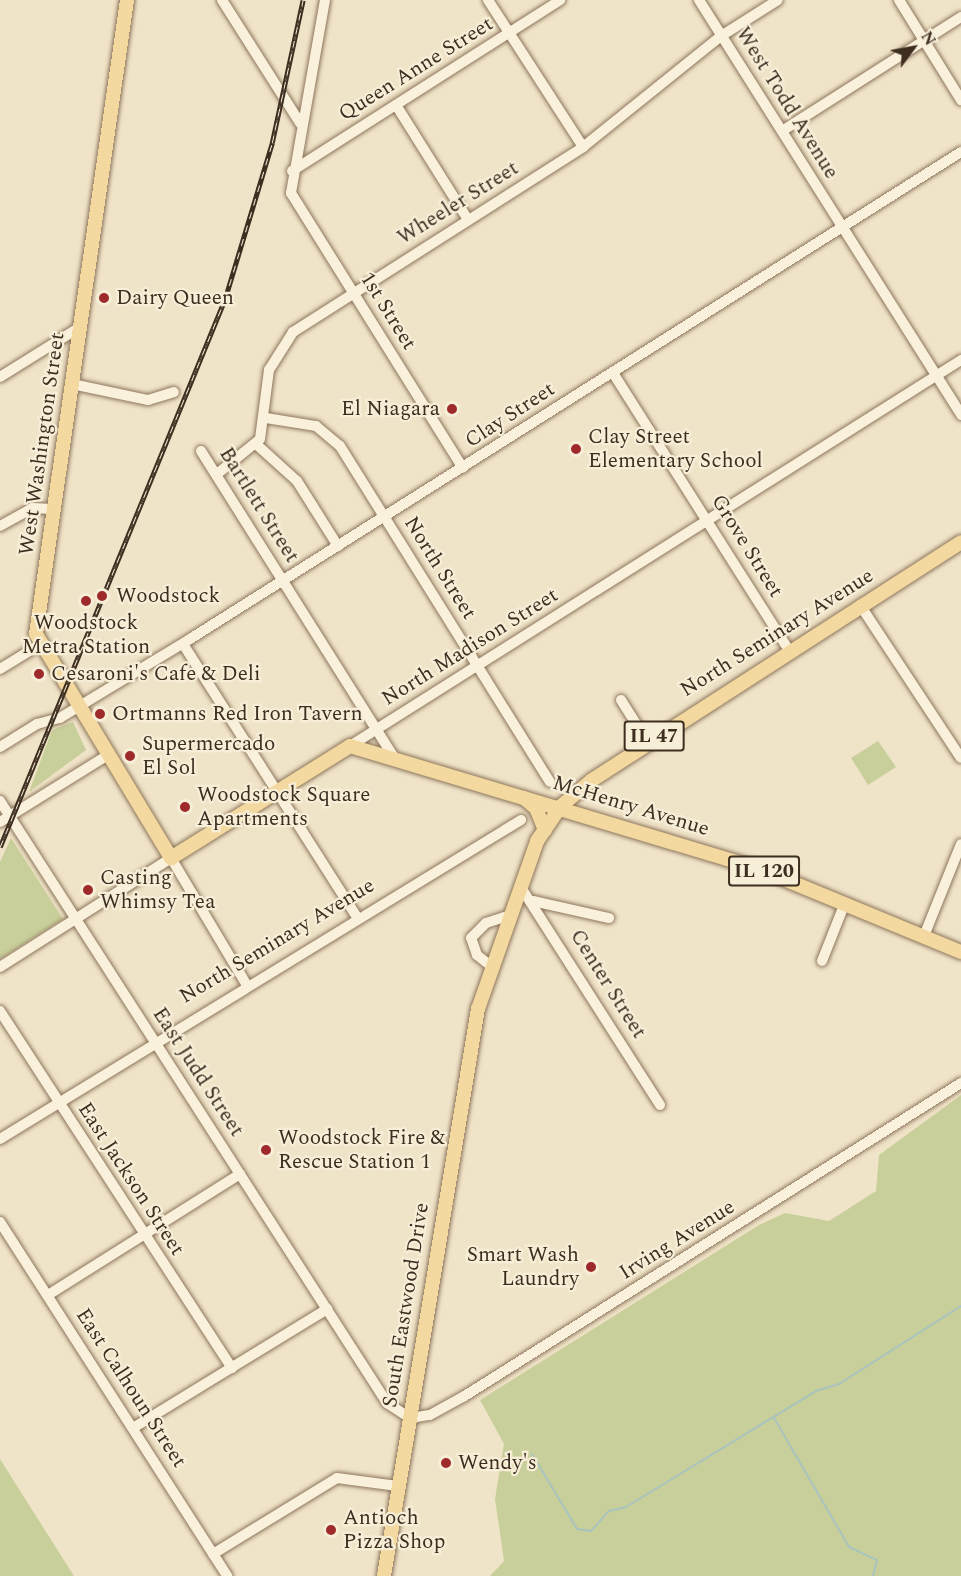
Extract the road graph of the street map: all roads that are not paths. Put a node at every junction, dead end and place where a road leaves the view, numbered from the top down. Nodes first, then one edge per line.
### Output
1 (127, 0) edge
2 (222, 0) edge
3 (325, 0) edge
4 (488, 0) edge
5 (560, 0) edge
6 (699, 0) edge
7 (778, 0) edge
8 (899, 0) edge
9 (961, 17) edge
10 (509, 33) junction
11 (722, 36) junction
12 (924, 40) junction
13 (961, 100) edge
14 (396, 105) junction
15 (300, 123) junction
16 (782, 131) junction
17 (583, 147) junction
18 (961, 152) edge
19 (292, 171) junction
20 (468, 220) junction
21 (843, 228) junction
22 (353, 292) junction
23 (80, 327) junction
24 (961, 360) edge
25 (613, 373) junction
26 (937, 376) junction
27 (0, 377) edge
28 (72, 384) junction
29 (174, 392) dead end
30 (961, 415) edge
31 (266, 418) junction
32 (256, 444) junction
33 (201, 451) dead end
34 (463, 468) junction
35 (217, 474) junction
36 (53, 509) junction
37 (384, 517) junction
38 (707, 520) junction
39 (0, 526) edge
40 (961, 542) edge
41 (338, 546) junction
42 (283, 581) junction
43 (860, 605) junction
44 (183, 644) junction
45 (39, 645) junction
46 (789, 650) junction
47 (478, 666) junction
48 (0, 669) edge
49 (621, 700) dead end
50 (78, 708) junction
51 (377, 730) junction
52 (647, 741) junction
53 (350, 746) junction
54 (0, 747) edge
55 (108, 755) junction
56 (961, 758) edge
57 (395, 759) junction
58 (550, 782) dead end
59 (584, 785) junction
60 (277, 792) junction
61 (520, 795) junction
62 (0, 801) edge
63 (561, 806) junction
64 (5, 819) edge
65 (604, 819) junction
66 (521, 820) dead end
67 (545, 830) junction
68 (961, 844) edge
69 (171, 858) junction
70 (520, 886) junction
71 (533, 901) junction
72 (845, 903) junction
73 (508, 916) junction
74 (357, 917) junction
75 (609, 918) dead end
76 (76, 919) junction
77 (924, 936) junction
78 (961, 952) edge
79 (822, 961) dead end
80 (491, 966) junction
81 (0, 967) edge
82 (246, 984) junction
83 (0, 1011) edge
84 (154, 1041) junction
85 (961, 1083) edge
86 (57, 1102) junction
87 (660, 1105) dead end
88 (0, 1139) edge
89 (240, 1174) junction
90 (0, 1222) edge
91 (144, 1234) junction
92 (48, 1295) junction
93 (327, 1309) junction
94 (231, 1368) junction
95 (410, 1418) junction
96 (133, 1428) junction
97 (397, 1486) junction
98 (213, 1554) junction
99 (227, 1576) edge
100 (384, 1576) edge

1 - 23 main road, West Washington Street
2 - 15 street
3 - 15 street, 1st Street
4 - 10 street
5 - 10 street, Queen Anne Street
6 - 11 street, West Todd Avenue
7 - 11 street, Wheeler Street
8 - 12 street
9 - 12 street
10 - 14 street, Queen Anne Street
10 - 17 street
11 - 16 street, West Todd Avenue
11 - 17 street, Wheeler Street
12 - 13 street
12 - 16 street
14 - 19 street, Queen Anne Street
14 - 20 street
15 - 19 street, 1st Street
16 - 21 street, West Todd Avenue
17 - 20 street, Wheeler Street
18 - 21 street, Clay Street
19 - 22 street, 1st Street
20 - 22 street, Wheeler Street
21 - 25 street, Clay Street
21 - 26 street, West Todd Avenue
22 - 31 street, Wheeler Street
22 - 34 street, 1st Street
23 - 27 street
23 - 28 main road, West Washington Street
24 - 26 street, North Madison Street
25 - 34 street, Clay Street
25 - 38 street, Grove Street
26 - 30 street, West Todd Avenue
26 - 38 street, North Madison Street
28 - 29 street
28 - 36 main road, West Washington Street
31 - 32 street, Wheeler Street
31 - 37 street, North Street
32 - 35 street
32 - 41 street
33 - 35 street, Bartlett Street
34 - 37 street, Clay Street
35 - 42 street, Bartlett Street
36 - 39 street
36 - 45 main road, West Washington Street
37 - 41 street, Clay Street
37 - 47 street, North Street
38 - 46 street, Grove Street
38 - 47 street, North Madison Street
40 - 43 main road, North Seminary Avenue / IL 47
41 - 42 street, Clay Street
42 - 44 street, Clay Street
42 - 51 street, Bartlett Street
43 - 46 main road, North Seminary Avenue / IL 47
43 - 56 street
44 - 50 street, Clay Street
44 - 60 street
45 - 48 street
45 - 50 main road, West Washington Street
46 - 52 main road, North Seminary Avenue / IL 47
47 - 51 street, North Madison Street
47 - 58 street, North Street
49 - 52 street
50 - 54 street, Clay Street
50 - 55 main road, West Washington Street
51 - 53 street, North Madison Street
51 - 57 street, Bartlett Street
52 - 59 main road, North Seminary Avenue / IL 47
53 - 57 main road, McHenry Avenue / IL 120
53 - 60 main road, North Madison Street
55 - 64 street
55 - 69 main road, West Washington Street
57 - 61 main road, McHenry Avenue / IL 120
59 - 63 main road, North Seminary Avenue / IL 47
59 - 65 main road
60 - 69 main road, North Madison Street
60 - 74 street
61 - 63 main road, McHenry Avenue / IL 120
61 - 67 main road
62 - 64 street, East Judd Street
63 - 65 main road, McHenry Avenue / IL 120
63 - 67 main road, South Eastwood Drive / IL 47
64 - 76 street, East Judd Street
65 - 72 main road, McHenry Avenue / IL 120
66 - 74 street, North Seminary Avenue
67 - 70 main road, South Eastwood Drive / IL 47
68 - 77 street
69 - 76 street, North Madison Street
69 - 82 street
70 - 71 street, Center Street
70 - 73 main road, South Eastwood Drive / IL 47
71 - 75 street
71 - 87 street, Center Street
72 - 77 main road, McHenry Avenue / IL 120
72 - 79 street
73 - 80 main road, South Eastwood Drive / IL 47
73 - 80 street
74 - 82 street, North Seminary Avenue
76 - 81 street, North Madison Street
76 - 84 street, East Judd Street
77 - 78 main road, McHenry Avenue / IL 120
80 - 95 main road, South Eastwood Drive / IL 47
82 - 84 street, North Seminary Avenue
83 - 86 street, East Jackson Street
84 - 86 street, North Seminary Avenue
84 - 89 street, East Judd Street
85 - 95 street, Irving Avenue
86 - 88 street, North Seminary Avenue
86 - 91 street, East Jackson Street
89 - 91 street
89 - 93 street, East Judd Street
90 - 92 street, East Calhoun Street
91 - 92 street
91 - 94 street, East Jackson Street
92 - 96 street, East Calhoun Street
93 - 94 street
93 - 95 street, East Judd Street
94 - 96 street
95 - 97 main road, South Eastwood Drive / IL 47
96 - 98 street, East Calhoun Street
97 - 98 street
97 - 100 main road, South Eastwood Drive / IL 47
98 - 99 street, East Calhoun Street

